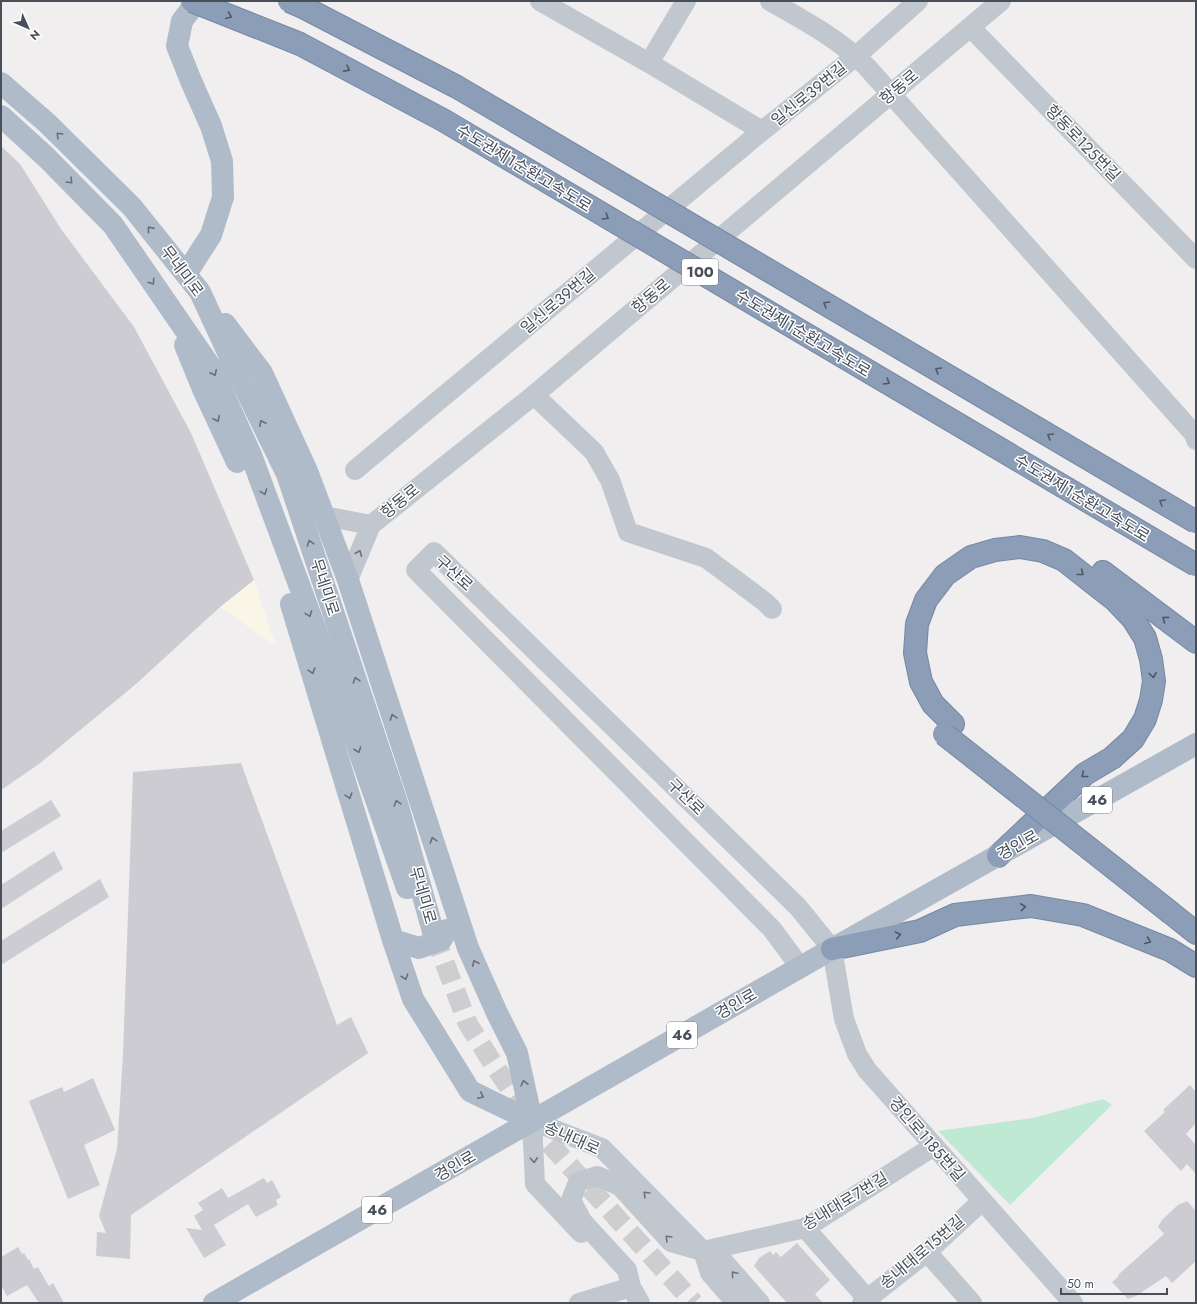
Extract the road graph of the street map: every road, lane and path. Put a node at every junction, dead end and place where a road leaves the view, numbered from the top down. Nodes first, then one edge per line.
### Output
1 (192, 1) edge
2 (197, 1) edge
3 (289, 1) edge
4 (540, 1) edge
5 (686, 1) edge
6 (770, 1) edge
7 (918, 1) edge
8 (1001, 1) edge
9 (970, 27) junction
10 (856, 56) junction
11 (649, 63) junction
12 (1, 84) edge
13 (891, 94) junction
14 (1, 116) edge
15 (762, 131) junction
16 (1196, 259) edge
17 (186, 274) junction
18 (200, 292) junction
19 (168, 306) junction
20 (534, 395) junction
21 (1196, 440) edge
22 (355, 470) dead end
23 (324, 516) junction
24 (1196, 522) edge
25 (371, 525) junction
26 (1196, 565) edge
27 (348, 580) junction
28 (772, 609) dead end
29 (1196, 642) edge
30 (948, 729) junction
31 (1196, 744) edge
32 (998, 856) junction
33 (454, 903) junction
34 (1174, 907) junction
35 (1196, 915) edge
36 (1196, 933) edge
37 (392, 940) junction
38 (832, 949) junction
39 (1196, 966) edge
40 (800, 967) junction
41 (532, 1121) junction
42 (934, 1146) junction
43 (982, 1201) junction
44 (805, 1228) junction
45 (703, 1251) junction
46 (927, 1252) junction
47 (636, 1295) edge
48 (867, 1301) edge
49 (214, 1303) edge
50 (579, 1303) edge
51 (652, 1303) edge
52 (736, 1303) edge
53 (760, 1303) edge
54 (972, 1303) edge
55 (1072, 1303) edge

1 -> 26 highway, 수도권제1순환고속도로 / 100, bridge
2 - 17 main road
24 -> 3 highway, 100, bridge
4 - 11 street, 일신로39번길
5 - 11 street
6 - 10 street, 일신로39번길
7 - 10 street, 일신로39번길
8 - 9 street, 항동로
9 - 13 street, 항동로
9 - 16 street, 항동로125번길
10 - 13 street
10 - 15 street, 일신로39번길
11 - 15 street, 일신로39번길
17 -> 12 main road, 무네미로
13 - 20 street, 항동로
13 - 21 street
14 -> 19 main road, 무네미로
15 - 22 street, 일신로39번길
17 - 18 main road, 무네미로
19 -> 18 main road, 무네미로
18 - 23 main road
19 -> 37 main road
20 - 25 street, 항동로
20 - 28 street
23 - 25 street, 항동로
23 - 27 main road
27 -> 25 street, 항동로
33 -> 27 main road
29 -> 30 highway
30 -> 32 highway
30 - 34 highway, bridge
31 - 32 main road, 경인로 / 46
32 - 38 main road, 경인로 / 46
33 - 37 main road
41 -> 33 main road
34 - 35 highway
34 - 36 highway
37 -> 41 main road
38 -> 39 highway
38 - 40 main road, 경인로 / 46
38 - 40 street, 구산로
38 - 42 street, 경인로1185번길
40 - 41 main road, 경인로 / 46
45 -> 41 street, 송내대로
41 -> 47 street, 송내대로
41 - 49 main road, 경인로 / 46
42 - 43 street, 경인로1185번길
42 - 44 street, 송내대로7번길
43 - 46 street, 송내대로15번길
43 - 55 street, 경인로1185번길
44 - 45 street, 송내대로7번길
44 - 48 street
45 -> 47 street
45 - 52 street, 송내대로
53 -> 45 street, 송내대로
46 - 48 street, 송내대로15번길
46 - 54 street
47 - 50 street
47 - 51 street, 송내대로

